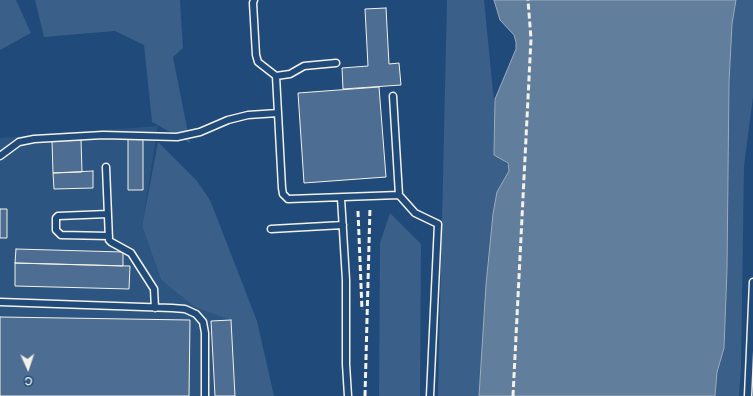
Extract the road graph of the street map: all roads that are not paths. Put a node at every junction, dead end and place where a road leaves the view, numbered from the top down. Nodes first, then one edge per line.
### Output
1 (254, 0) edge
2 (336, 63) dead end
3 (276, 76) junction
4 (393, 96) dead end
5 (278, 113) junction
6 (0, 156) edge
7 (106, 167) dead end
8 (399, 194) junction
9 (341, 198) junction
10 (108, 214) junction
11 (343, 225) junction
12 (271, 229) dead end
13 (109, 236) junction
14 (753, 282) edge
15 (0, 302) edge
16 (155, 308) junction
17 (205, 396) edge
18 (348, 396) edge
19 (430, 396) edge
20 (748, 396) edge

1 - 3 lane
2 - 3 lane
3 - 5 lane
4 - 8 lane
5 - 6 lane
5 - 9 lane
7 - 10 lane
8 - 9 lane
8 - 19 lane
9 - 11 lane
10 - 13 lane
10 - 13 lane
11 - 12 lane
11 - 18 lane
13 - 16 lane
14 - 20 lane
15 - 16 lane
16 - 17 lane

